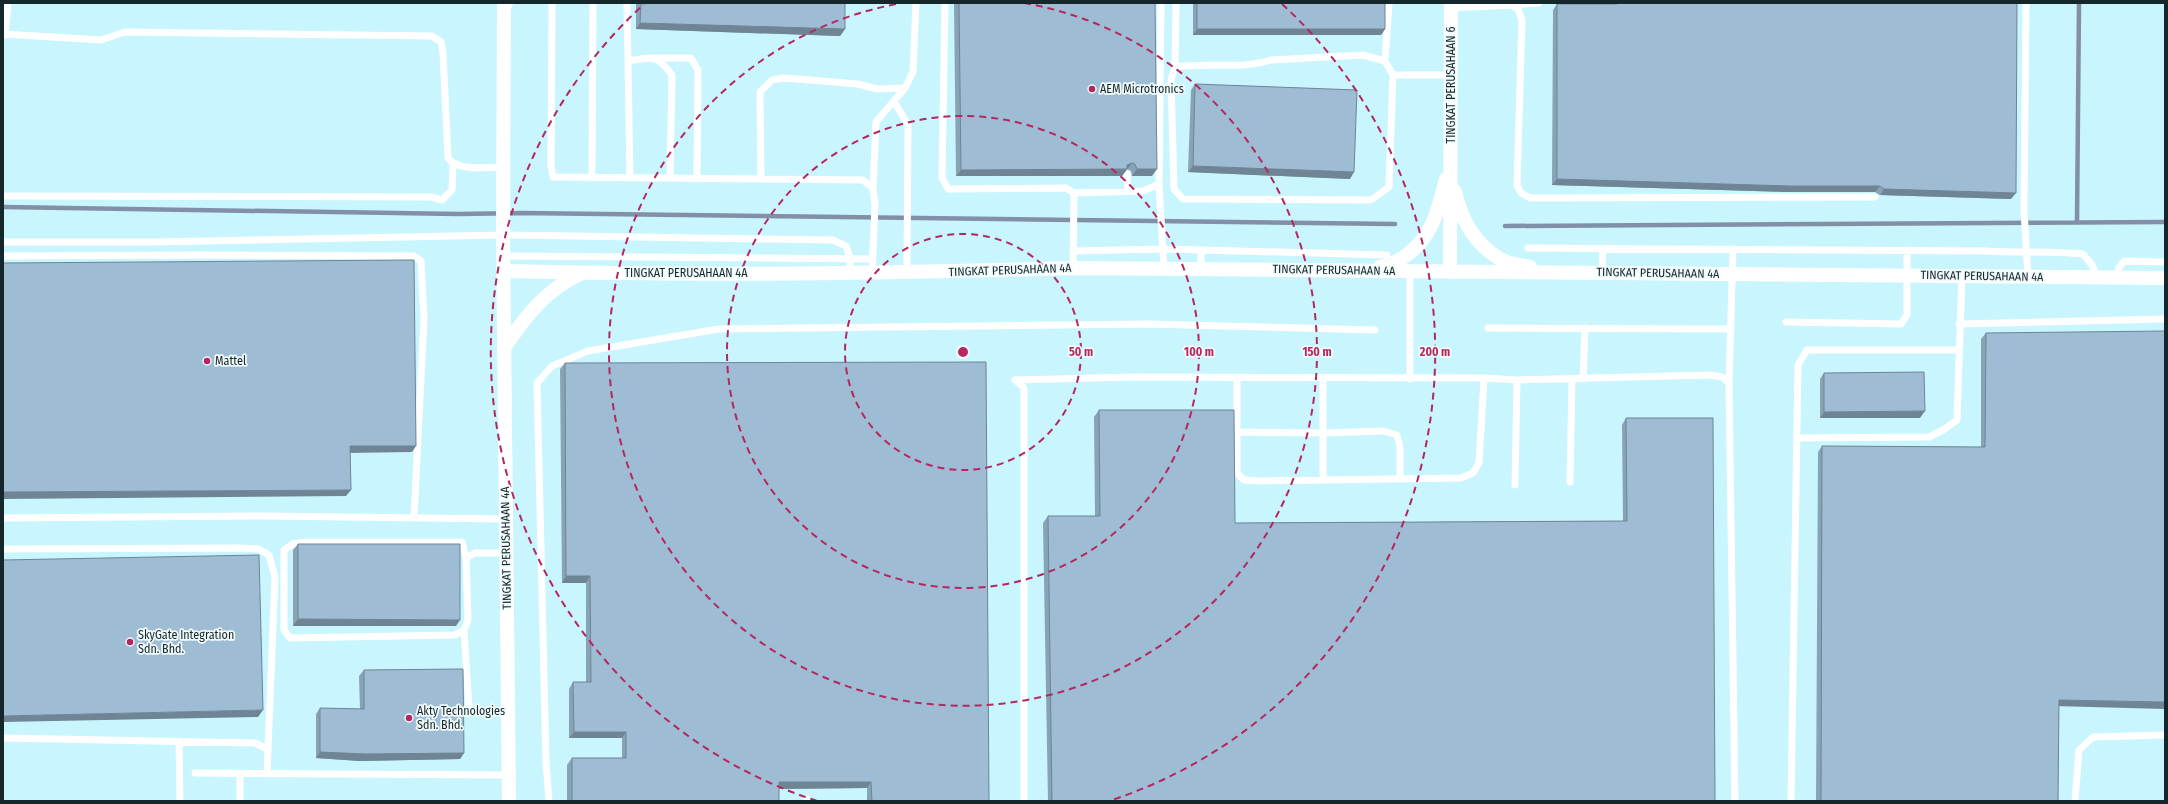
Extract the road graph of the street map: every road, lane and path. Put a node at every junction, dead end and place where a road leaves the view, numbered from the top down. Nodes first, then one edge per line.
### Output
1 (8, 3) edge
2 (506, 3) edge
3 (552, 3) edge
4 (593, 3) edge
5 (627, 3) edge
6 (916, 3) edge
7 (945, 3) edge
8 (1160, 3) edge
9 (1389, 3) edge
10 (1539, 3) edge
11 (2026, 3) edge
12 (1176, 4) edge
13 (1451, 5) edge
14 (1511, 5) junction
15 (4, 34) edge
16 (651, 58) junction
17 (628, 60) junction
18 (1385, 61) junction
19 (1175, 67) junction
20 (1393, 75) junction
21 (1450, 75) junction
22 (905, 88) junction
23 (894, 101) junction
24 (453, 165) junction
25 (503, 167) junction
26 (1450, 168) junction
27 (1127, 174) edge
28 (592, 178) junction
29 (630, 178) junction
30 (670, 178) junction
31 (697, 178) junction
32 (761, 178) junction
33 (1159, 184) junction
34 (873, 188) junction
35 (1128, 191) junction
36 (1074, 194) junction
37 (3, 196) edge
38 (1875, 197) edge
39 (503, 235) junction
40 (3, 242) edge
41 (1528, 248) dead end
42 (1603, 248) junction
43 (1163, 249) junction
44 (1733, 249) junction
45 (1201, 250) junction
46 (1907, 250) junction
47 (1073, 251) junction
48 (2025, 251) junction
49 (1387, 255) dead end
50 (3, 256) edge
51 (504, 256) junction
52 (850, 258) junction
53 (873, 259) junction
54 (1349, 262) junction
55 (2165, 262) edge
56 (1073, 268) junction
57 (1164, 269) junction
58 (1201, 269) junction
59 (504, 270) junction
60 (1363, 270) junction
61 (1410, 271) junction
62 (1450, 272) junction
63 (1559, 272) junction
64 (850, 273) junction
65 (872, 273) junction
66 (907, 273) junction
67 (1602, 273) junction
68 (609, 274) junction
69 (1734, 274) junction
70 (1907, 276) junction
71 (1962, 276) junction
72 (2028, 277) junction
73 (2097, 277) junction
74 (2116, 278) junction
75 (2165, 278) edge
76 (2165, 319) edge
77 (1786, 322) dead end
78 (1959, 324) junction
79 (1488, 328) dead end
80 (1585, 328) junction
81 (1731, 329) junction
82 (1375, 330) dead end
83 (504, 348) junction
84 (1958, 350) junction
85 (1237, 378) junction
86 (1484, 378) junction
87 (1323, 379) junction
88 (1410, 379) junction
89 (1572, 379) junction
90 (1584, 379) junction
91 (1517, 380) junction
92 (1729, 383) junction
93 (1237, 432) junction
94 (1324, 433) junction
95 (1797, 438) junction
96 (1400, 479) junction
97 (1323, 480) junction
98 (1570, 482) dead end
99 (1515, 485) dead end
100 (3, 518) edge
101 (414, 518) junction
102 (506, 519) junction
103 (3, 549) edge
104 (506, 553) junction
105 (466, 558) junction
106 (464, 630) junction
107 (469, 709) dead end
108 (2165, 735) edge
109 (3, 738) edge
110 (179, 741) junction
111 (267, 749) junction
112 (195, 773) dead end
113 (240, 774) junction
114 (267, 774) junction
115 (508, 775) junction
116 (180, 801) edge
117 (240, 801) edge
118 (509, 801) edge
119 (550, 801) edge
120 (1024, 801) edge
121 (1735, 801) edge
122 (1791, 801) edge
123 (2075, 801) edge

1 - 15 lane
2 - 25 street, TINGKAT PERUSAHAAN 4A
3 - 28 lane
4 - 28 lane
5 - 17 lane
6 - 22 lane
7 - 36 lane
8 - 33 lane
9 - 18 lane
10 - 14 lane
11 - 48 lane
12 - 19 lane
13 - 14 lane
13 - 21 street, TINGKAT PERUSAHAAN 6
14 - 38 lane
15 - 24 lane
16 - 17 lane
16 - 30 lane
16 - 31 lane
17 - 29 lane
18 - 19 lane
18 - 20 lane
19 - 20 lane
20 - 21 lane
21 - 26 street, TINGKAT PERUSAHAAN 6
22 - 23 lane
22 - 32 lane
23 - 34 lane
23 - 66 lane
24 - 25 lane
24 - 37 lane
25 - 39 street, TINGKAT PERUSAHAAN 4A
26 - 60 street, TINGKAT PERUSAHAAN 6
26 - 62 street, TINGKAT PERUSAHAAN 6
26 - 63 street, TINGKAT PERUSAHAAN 6
27 - 35 lane
28 - 29 lane
29 - 30 lane
30 - 31 lane
31 - 32 lane
32 - 34 lane
33 - 35 lane
33 - 43 lane
34 - 53 lane
35 - 36 lane
36 - 47 lane
39 - 40 lane
39 - 51 street, TINGKAT PERUSAHAAN 4A
39 - 52 lane
41 - 42 lane
42 - 44 lane
42 - 67 lane
43 - 45 lane
43 - 47 lane
43 - 57 lane
44 - 46 lane
44 - 69 lane
45 - 54 lane
45 - 58 lane
46 - 48 lane
46 - 70 lane
47 - 56 lane
48 - 72 lane
48 - 73 lane
49 - 54 lane
50 - 101 lane
51 - 52 lane
51 - 59 street, TINGKAT PERUSAHAAN 4A
52 - 53 lane
52 - 64 lane
53 - 65 lane
54 - 58 street, TINGKAT PERUSAHAAN 4A
54 - 60 street, TINGKAT PERUSAHAAN 4A
55 - 74 lane
56 - 57 street, TINGKAT PERUSAHAAN 4A
56 - 66 street, TINGKAT PERUSAHAAN 4A
57 - 58 street, TINGKAT PERUSAHAAN 4A
59 - 68 street, TINGKAT PERUSAHAAN 4A
59 - 83 street, TINGKAT PERUSAHAAN 4A
60 - 61 street, TINGKAT PERUSAHAAN 4A
61 - 62 street, TINGKAT PERUSAHAAN 4A
61 - 88 lane
62 - 63 street, TINGKAT PERUSAHAAN 4A
63 - 67 street, TINGKAT PERUSAHAAN 4A
64 - 65 street, TINGKAT PERUSAHAAN 4A
64 - 68 street, TINGKAT PERUSAHAAN 4A
65 - 66 street, TINGKAT PERUSAHAAN 4A
67 - 69 street, TINGKAT PERUSAHAAN 4A
68 - 83 street
69 - 70 street, TINGKAT PERUSAHAAN 4A
69 - 81 lane
70 - 71 street, TINGKAT PERUSAHAAN 4A
70 - 77 lane
71 - 72 street, TINGKAT PERUSAHAAN 4A
71 - 78 lane
72 - 73 street, TINGKAT PERUSAHAAN 4A
73 - 74 street, TINGKAT PERUSAHAAN 4A
74 - 75 street, TINGKAT PERUSAHAAN 4A
76 - 78 lane
78 - 84 lane
79 - 80 lane
80 - 81 lane
80 - 90 lane
81 - 92 lane
82 - 119 lane
83 - 102 street, TINGKAT PERUSAHAAN 4A
84 - 95 lane
84 - 95 lane
85 - 87 lane
85 - 93 lane
85 - 120 lane
86 - 88 lane
86 - 91 lane
86 - 96 lane
87 - 88 lane
87 - 94 lane
89 - 90 lane
89 - 91 lane
89 - 98 lane
90 - 92 lane
91 - 99 lane
92 - 121 lane
93 - 94 lane
93 - 97 lane
94 - 96 lane
94 - 97 lane
95 - 122 lane
96 - 97 lane
100 - 101 lane
101 - 102 lane
102 - 104 street, TINGKAT PERUSAHAAN 4A
103 - 111 lane
104 - 105 lane
104 - 115 street, TINGKAT PERUSAHAAN 4A
105 - 106 lane
105 - 106 lane
106 - 107 lane
108 - 123 lane
109 - 110 lane
110 - 111 lane
110 - 116 lane
111 - 114 lane
112 - 113 lane
113 - 114 lane
113 - 117 lane
114 - 115 lane
115 - 118 street, TINGKAT PERUSAHAAN 4A

